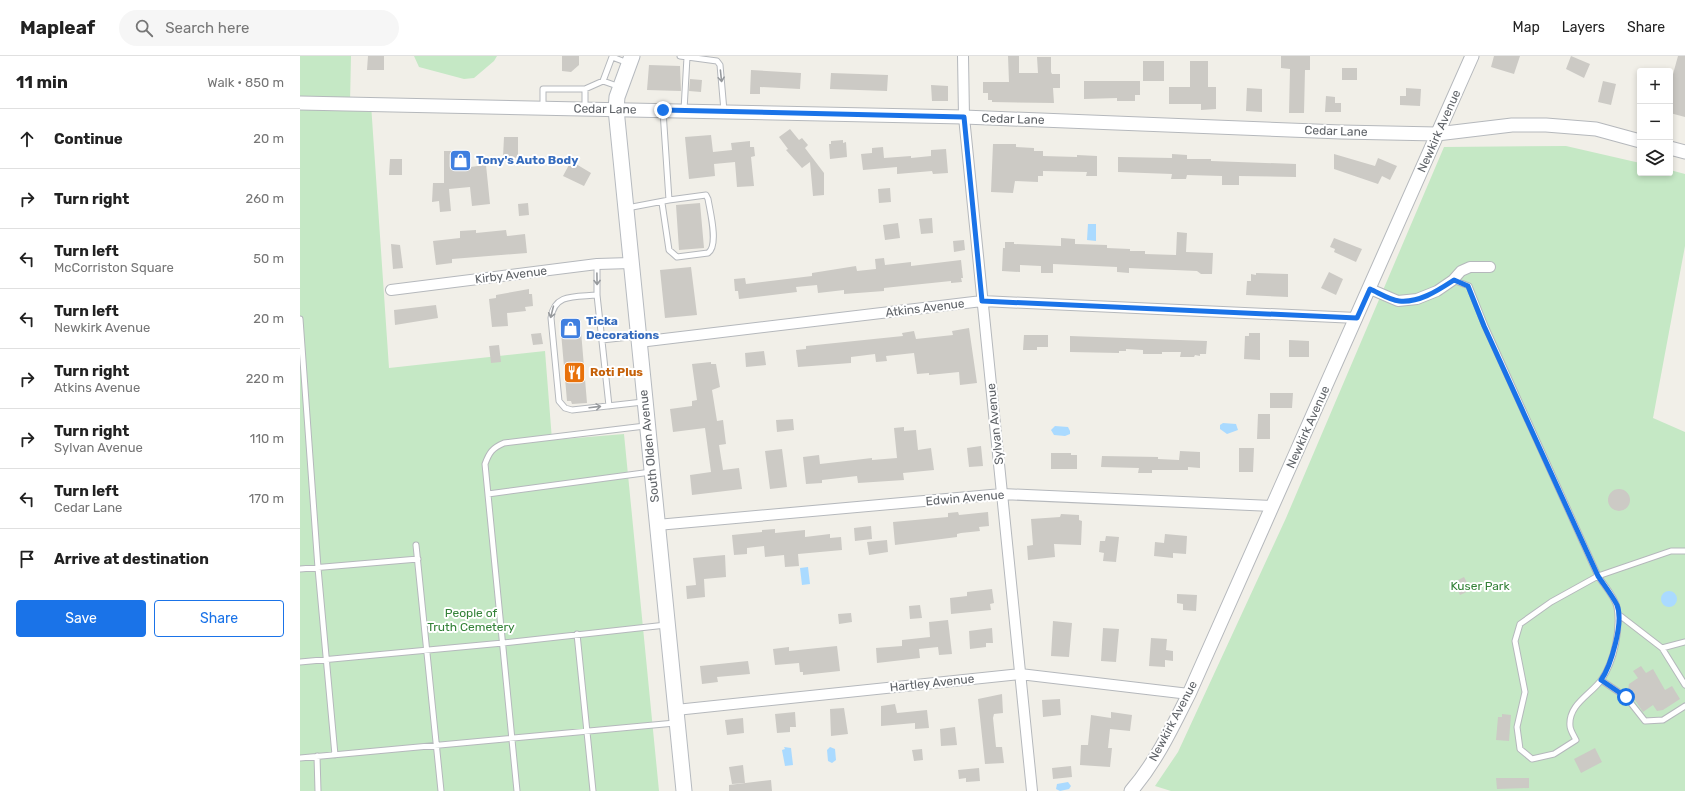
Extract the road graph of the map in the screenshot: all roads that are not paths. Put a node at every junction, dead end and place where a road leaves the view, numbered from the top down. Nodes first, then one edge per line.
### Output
1 (680, 56) edge
2 (963, 56) edge
3 (1472, 56) edge
4 (687, 57) junction
5 (631, 60) edge
6 (603, 81) junction
7 (621, 87) junction
8 (585, 89) junction
9 (300, 103) edge
10 (543, 107) junction
11 (585, 108) junction
12 (616, 109) junction
13 (663, 110) junction
14 (684, 110) junction
15 (724, 111) junction
16 (964, 117) junction
17 (1437, 134) junction
18 (1637, 140) edge
19 (1673, 149) edge
20 (1685, 152) edge
21 (669, 200) junction
22 (662, 203) junction
23 (626, 208) junction
24 (631, 263) junction
25 (597, 264) junction
26 (1490, 267) dead end
27 (1454, 280) junction
28 (1370, 289) junction
29 (391, 290) dead end
30 (597, 295) junction
31 (982, 301) junction
32 (1357, 318) junction
33 (300, 319) edge
34 (639, 339) junction
35 (602, 340) junction
36 (645, 402) junction
37 (609, 406) junction
38 (647, 426) junction
39 (652, 472) junction
40 (488, 494) junction
41 (1002, 494) junction
42 (1273, 506) junction
43 (657, 525) junction
44 (416, 545) dead end
45 (1685, 551) edge
46 (418, 559) junction
47 (318, 568) junction
48 (300, 569) edge
49 (1598, 576) junction
50 (1618, 614) junction
51 (667, 625) junction
52 (577, 634) junction
53 (1685, 642) edge
54 (503, 643) junction
55 (1662, 648) junction
56 (427, 649) junction
57 (326, 659) junction
58 (300, 662) edge
59 (1020, 674) junction
60 (1601, 680) junction
61 (1685, 685) edge
62 (1189, 694) junction
63 (1685, 706) edge
64 (676, 716) junction
65 (587, 731) junction
66 (512, 738) junction
67 (437, 746) junction
68 (336, 755) junction
69 (317, 756) junction
70 (300, 758) edge
71 (318, 791) edge
72 (440, 791) edge
73 (517, 791) edge
74 (593, 791) edge
75 (684, 791) edge
76 (1032, 791) edge
77 (1131, 791) edge

1 - 4 lane
2 - 16 street, Sylvan Avenue
3 - 17 street, Newkirk Avenue
4 - 14 lane
4 -> 15 lane
5 - 6 lane
5 - 7 main road, South Olden Avenue
6 - 7 lane
6 - 8 lane
7 - 12 main road, South Olden Avenue
8 - 10 lane
8 - 11 lane
9 - 10 street, Cedar Lane
10 - 11 street, Cedar Lane
11 - 12 street, Cedar Lane
12 - 13 street, Cedar Lane
12 - 23 main road, South Olden Avenue
13 - 14 street, Cedar Lane
13 - 21 lane
14 - 15 street, Cedar Lane
15 - 16 street, Cedar Lane
16 - 17 street, Cedar Lane
16 - 31 street, Sylvan Avenue
17 - 18 street, Cedar Lane
17 - 28 street, Newkirk Avenue
19 - 20 street
21 - 22 lane
21 - 22 lane
22 - 23 lane
23 - 24 main road, South Olden Avenue
24 - 25 street, Kirby Avenue
24 - 34 main road, South Olden Avenue
25 - 29 street, Kirby Avenue
25 -> 30 lane
26 - 27 street
27 - 28 street
27 - 49 lane
28 - 32 street, Newkirk Avenue
30 - 35 lane
30 -> 37 lane
31 - 32 street, Atkins Avenue
31 - 34 street, Atkins Avenue
31 - 41 street, Sylvan Avenue
32 - 42 street, Newkirk Avenue
33 - 47 lane
34 - 35 lane
34 - 36 main road, South Olden Avenue
35 - 37 lane
36 - 37 lane
36 - 38 main road, South Olden Avenue
38 - 39 main road, South Olden Avenue
38 - 40 lane
39 - 40 lane
39 - 43 main road, South Olden Avenue
40 - 54 lane
41 - 42 street, Edwin Avenue
41 - 43 street, Edwin Avenue
41 - 59 street, Sylvan Avenue
42 - 62 street, Newkirk Avenue
43 - 51 main road, South Olden Avenue
44 - 46 lane
45 - 49 lane
46 - 47 lane
46 - 56 lane
47 - 48 lane
47 - 57 lane
49 - 50 lane
49 - 60 lane
50 - 55 lane
50 - 60 lane
51 - 52 lane
51 - 64 main road, South Olden Avenue
52 - 54 lane
52 - 65 lane
53 - 55 lane
54 - 56 lane
54 - 66 lane
55 - 61 lane
56 - 57 lane
56 - 67 lane
57 - 58 lane
57 - 68 lane
59 - 62 street, Hartley Avenue
59 - 64 street, Hartley Avenue
59 - 76 street, Sylvan Avenue
60 - 63 lane
62 - 77 street, Newkirk Avenue
64 - 65 lane
64 - 75 main road, South Olden Avenue
65 - 66 lane
65 - 74 lane
66 - 67 lane
66 - 73 lane
67 - 68 lane
67 - 72 lane
68 - 69 lane
69 - 70 lane
69 - 71 lane

